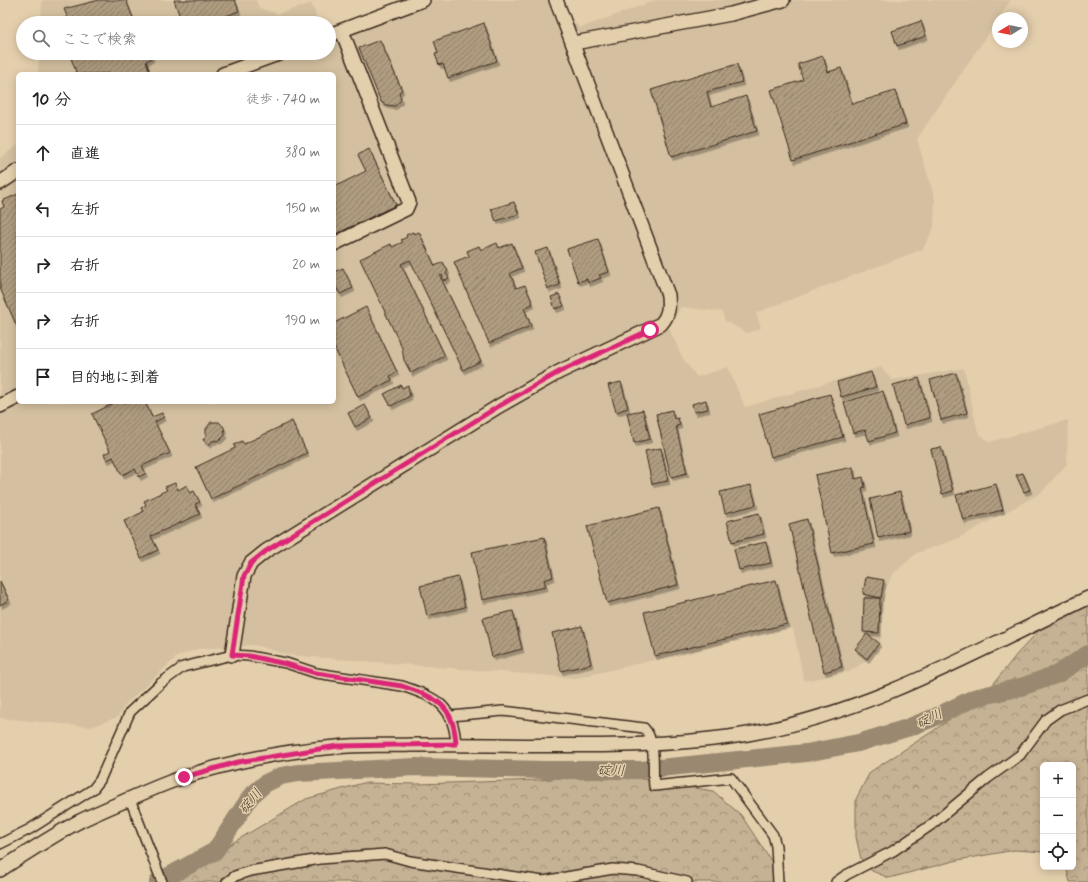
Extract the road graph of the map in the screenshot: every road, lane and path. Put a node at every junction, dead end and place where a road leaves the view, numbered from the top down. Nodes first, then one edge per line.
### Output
1 (423, 0) edge
2 (556, 0) edge
3 (783, 0) edge
4 (342, 31) junction
5 (336, 33) edge
6 (574, 43) junction
7 (262, 60) edge
8 (229, 72) edge
9 (16, 172) edge
10 (0, 183) edge
11 (336, 243) edge
12 (16, 398) edge
13 (0, 406) edge
14 (1088, 598) edge
15 (232, 655) junction
16 (1088, 699) edge
17 (451, 716) junction
18 (456, 744) junction
19 (651, 745) junction
20 (130, 799) junction
21 (0, 844) edge
22 (0, 870) edge
23 (162, 882) edge
24 (227, 882) edge
25 (687, 882) edge
26 (778, 882) edge
27 (836, 882) edge

1 - 4 street
2 - 6 street
3 - 6 street
4 - 5 street
4 - 11 street
6 - 15 street
7 - 8 street
9 - 10 street
12 - 13 street
14 - 19 street
15 - 17 street
15 - 21 street
16 - 27 street
17 - 18 street
17 - 19 street
18 - 19 street
18 - 20 street
19 - 26 street
20 - 22 street
20 - 23 street
24 - 25 street

